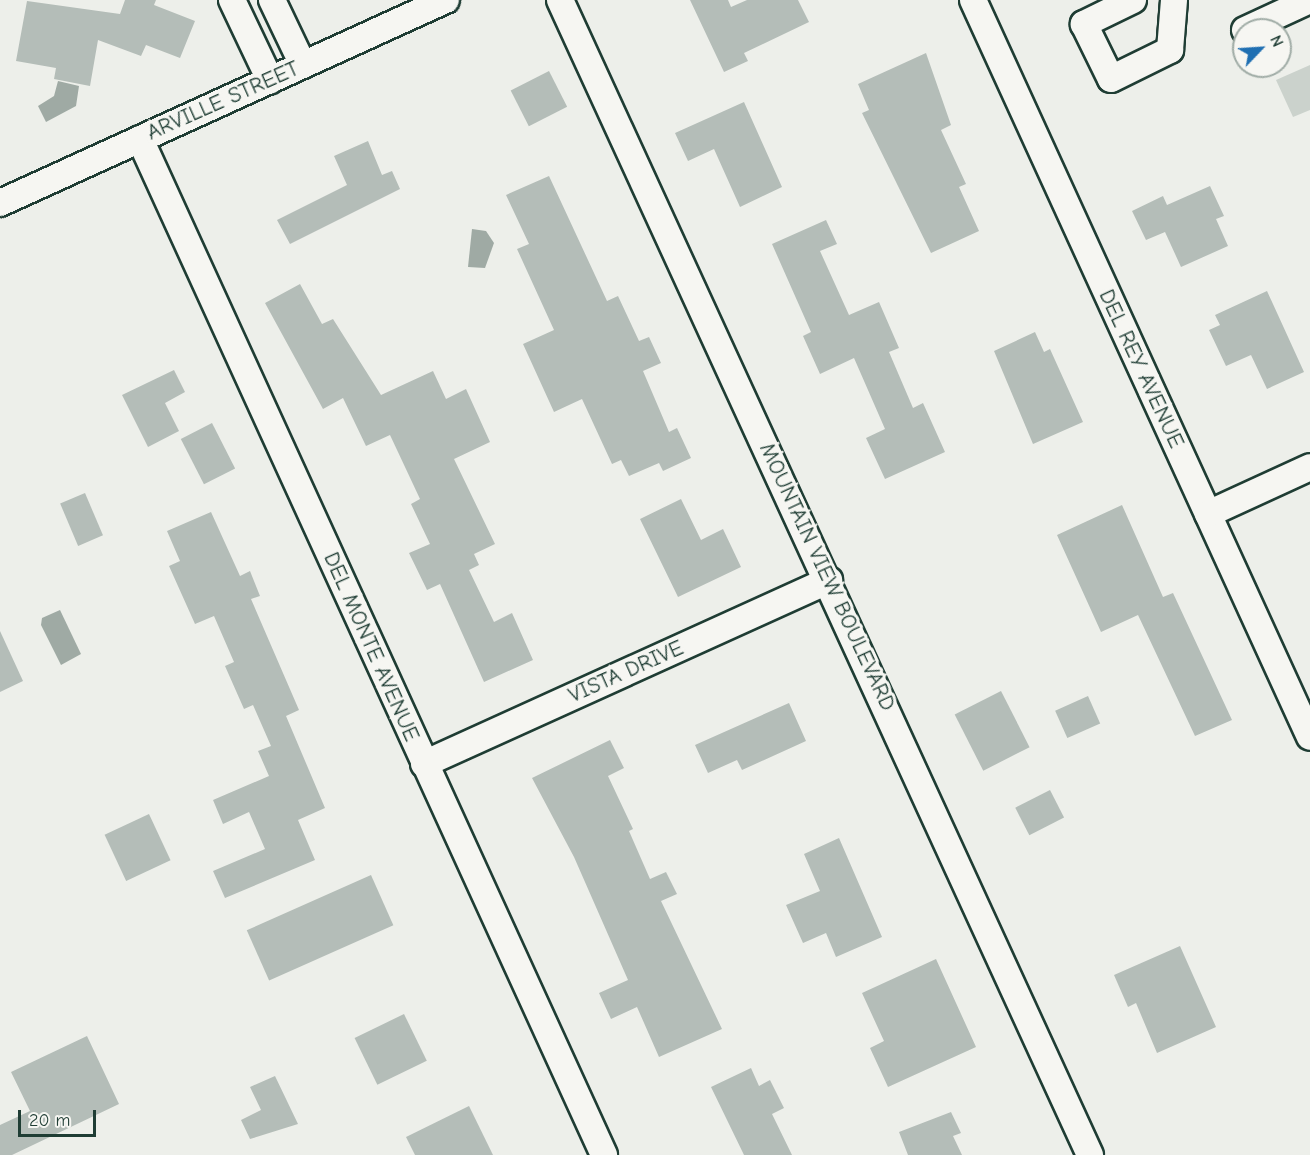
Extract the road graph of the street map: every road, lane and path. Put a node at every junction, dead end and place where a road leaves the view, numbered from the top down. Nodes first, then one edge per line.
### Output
1 (232, 0) edge
2 (272, 0) edge
3 (446, 0) edge
4 (560, 0) edge
5 (973, 0) edge
6 (1133, 0) edge
7 (1174, 0) edge
8 (1310, 0) edge
9 (1271, 18) edge
10 (303, 65) junction
11 (270, 81) junction
12 (140, 139) junction
13 (0, 203) edge
14 (1310, 467) edge
15 (1208, 514) junction
16 (829, 580) junction
17 (1310, 737) edge
18 (424, 764) junction
19 (604, 1155) edge
20 (1090, 1155) edge

1 - 11 street
2 - 10 street
3 - 10 street, ARVILLE STREET
4 - 16 street, MOUNTAIN VIEW BOULEVARD
5 - 15 street, DEL REY AVENUE
6 - 7 street
8 - 9 street
10 - 11 street, ARVILLE STREET
11 - 12 street, ARVILLE STREET
12 - 13 street, ARVILLE STREET
12 - 18 street, DEL MONTE AVENUE
14 - 15 street
15 - 17 street, DEL REY AVENUE
16 - 18 street, VISTA DRIVE
16 - 20 street, MOUNTAIN VIEW BOULEVARD
18 - 19 street, DEL MONTE AVENUE

